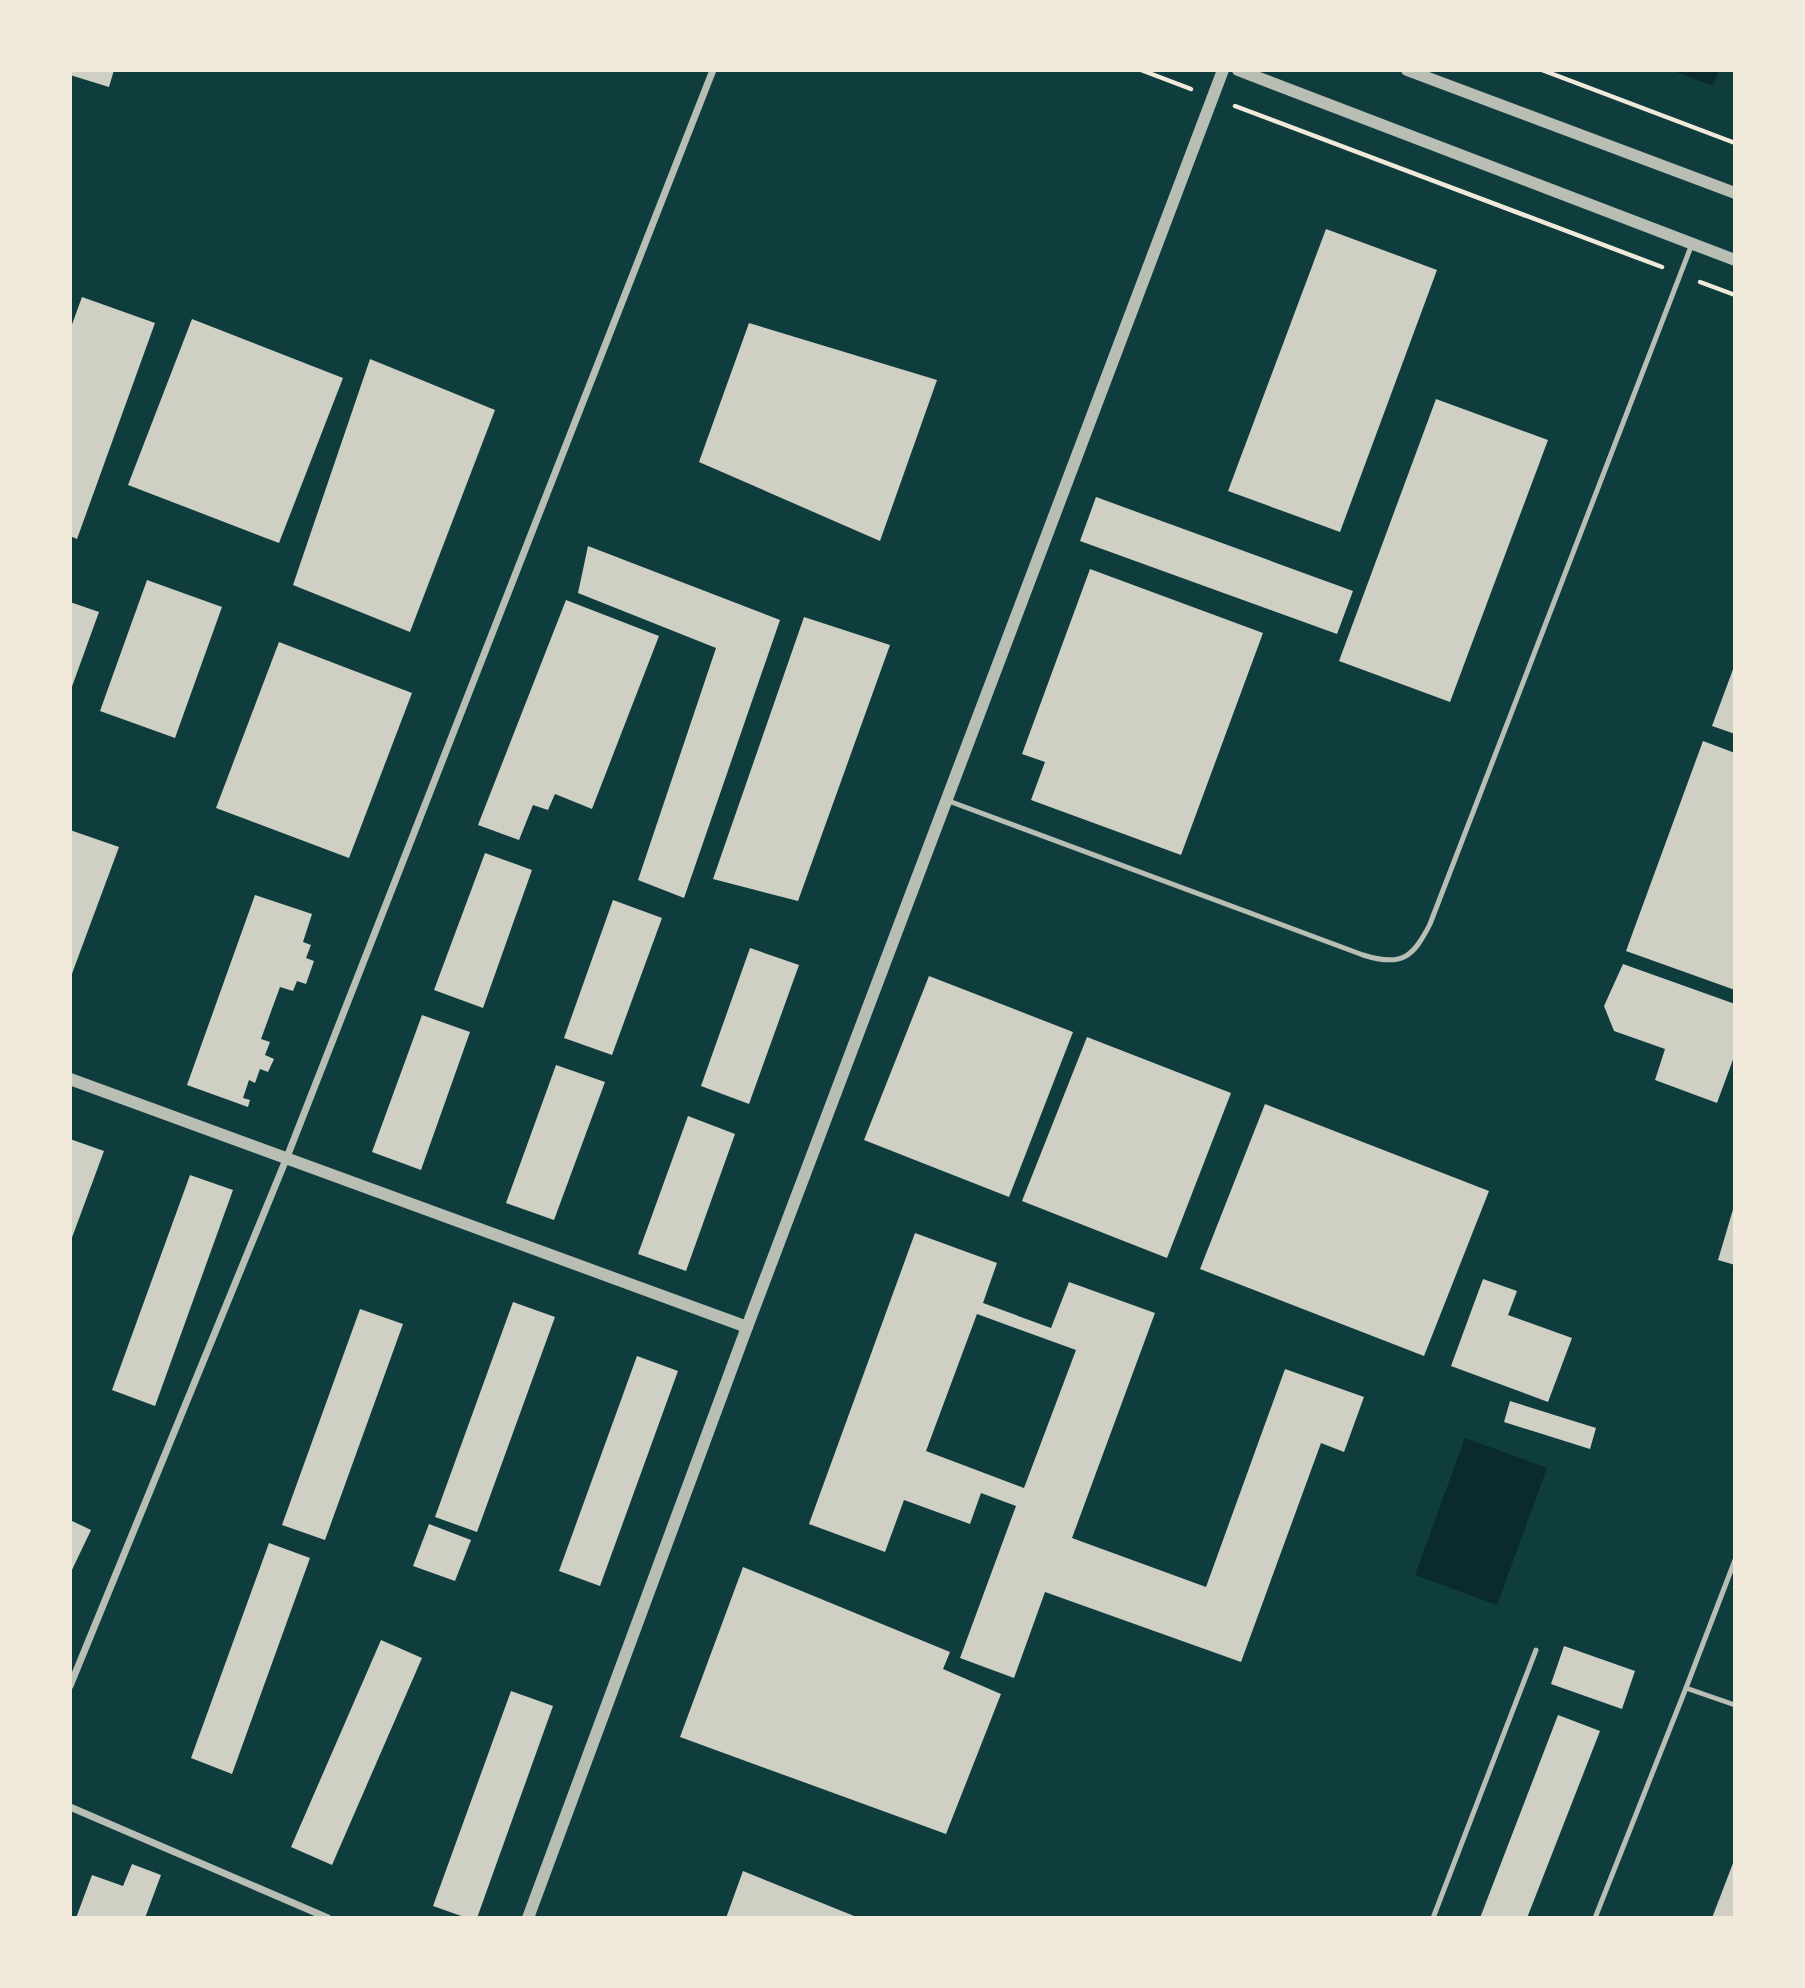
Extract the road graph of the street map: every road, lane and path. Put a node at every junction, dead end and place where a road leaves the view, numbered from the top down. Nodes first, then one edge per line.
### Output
1 (713, 70) edge
2 (1141, 70) edge
3 (1223, 70) edge
4 (1238, 70) edge
5 (1407, 70) edge
6 (1542, 70) edge
7 (1213, 97) junction
8 (1735, 143) edge
9 (1735, 193) edge
10 (1692, 244) junction
11 (1735, 260) edge
12 (1680, 274) junction
13 (1735, 295) edge
14 (946, 800) junction
15 (70, 1079) edge
16 (287, 1157) junction
17 (747, 1327) junction
18 (1735, 1560) edge
19 (1536, 1650) dead end
20 (70, 1686) edge
21 (1686, 1688) junction
22 (1735, 1705) edge
23 (70, 1807) edge
24 (328, 1918) edge
25 (528, 1918) edge
26 (1433, 1918) edge
27 (1595, 1918) edge

1 - 16 street
2 - 7 path
3 - 7 street
4 - 10 street
5 - 9 street
6 - 8 path
7 - 12 path
7 - 14 street
10 - 11 street
10 - 12 lane
12 - 13 path
12 - 14 lane
14 - 17 street
15 - 16 street
16 - 17 street
16 - 20 street
17 - 25 street
18 - 21 lane
19 - 26 lane
21 - 22 lane
21 - 27 lane
23 - 24 street

